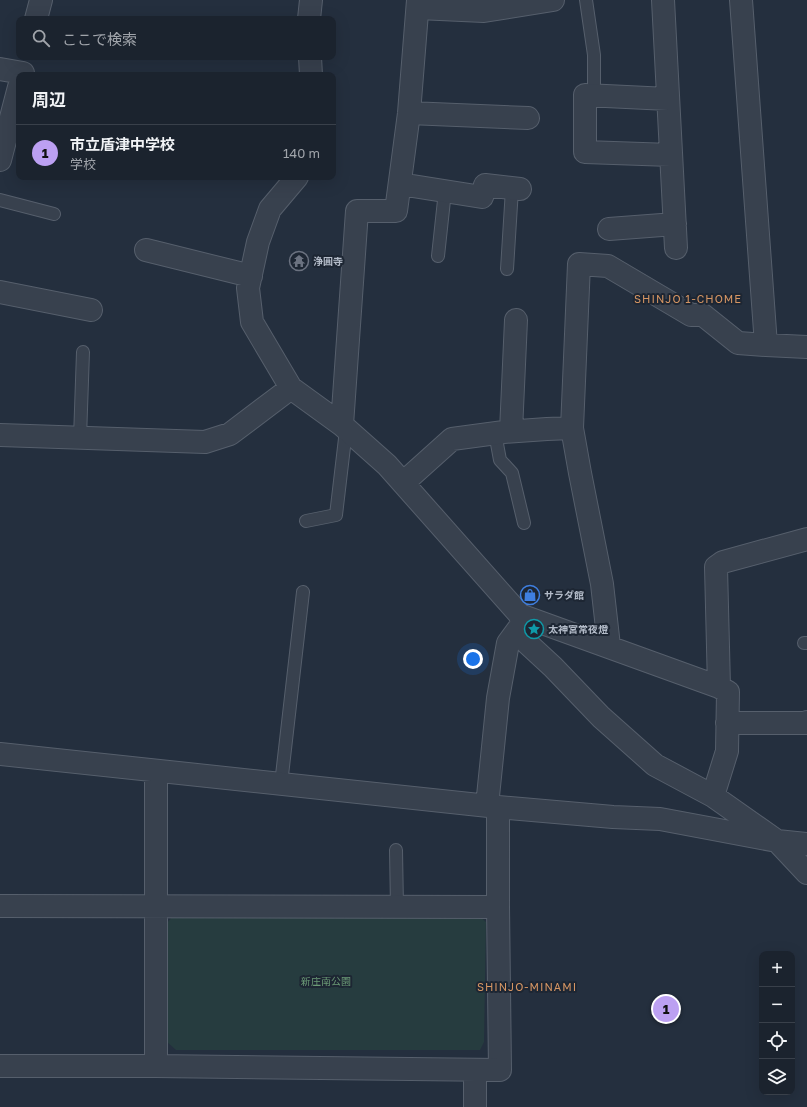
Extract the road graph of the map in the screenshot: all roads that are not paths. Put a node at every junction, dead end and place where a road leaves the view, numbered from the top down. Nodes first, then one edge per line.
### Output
1 (41, 0) edge
2 (553, 0) edge
3 (586, 0) edge
4 (663, 0) edge
5 (741, 0) edge
6 (418, 4) edge
7 (37, 16) edge
8 (310, 60) edge
9 (0, 69) edge
10 (17, 72) edge
11 (311, 72) edge
12 (594, 84) dead end
13 (16, 99) edge
14 (668, 99) junction
15 (410, 113) junction
16 (528, 118) dead end
17 (671, 155) junction
18 (0, 160) edge
19 (294, 180) edge
20 (400, 184) junction
21 (516, 189) joint
22 (445, 191) junction
23 (0, 200) edge
24 (54, 214) dead end
25 (675, 224) junction
26 (609, 229) dead end
27 (676, 248) dead end
28 (146, 250) dead end
29 (438, 256) dead end
30 (507, 269) dead end
31 (251, 276) junction
32 (0, 292) edge
33 (91, 310) dead end
34 (516, 320) dead end
35 (766, 345) junction
36 (807, 347) edge
37 (83, 352) dead end
38 (291, 388) junction
39 (344, 427) junction
40 (572, 428) junction
41 (503, 432) junction
42 (0, 435) edge
43 (80, 438) junction
44 (402, 483) junction
45 (306, 521) dead end
46 (524, 523) dead end
47 (807, 539) edge
48 (303, 592) dead end
49 (521, 620) junction
50 (609, 646) junction
51 (719, 687) junction
52 (807, 722) edge
53 (727, 723) junction
54 (0, 754) edge
55 (156, 771) junction
56 (281, 784) junction
57 (713, 796) junction
58 (493, 806) junction
59 (777, 841) junction
60 (807, 844) edge
61 (396, 850) dead end
62 (807, 873) edge
63 (0, 906) edge
64 (156, 907) junction
65 (397, 907) junction
66 (498, 907) junction
67 (0, 1066) edge
68 (156, 1066) junction
69 (475, 1070) junction
70 (475, 1107) edge

1 - 7 street
2 - 6 street
3 - 12 lane
4 - 14 street
5 - 35 street
6 - 15 street
8 - 11 street
9 - 10 street
13 - 18 street
14 - 17 street
14 - 17 street
15 - 16 street
15 - 20 street
17 - 25 street
19 - 31 street
20 - 22 street
20 - 39 street
21 - 22 street
21 - 30 lane
22 - 29 lane
23 - 24 lane
25 - 26 street
25 - 27 street
28 - 31 street
31 - 38 street
32 - 33 street
34 - 41 street
35 - 36 street
35 - 40 street
37 - 43 lane
38 - 39 street
38 - 43 street
39 - 44 street
39 - 45 lane
40 - 41 street
40 - 50 street
41 - 44 street
41 - 46 lane
42 - 43 street
44 - 49 street
47 - 51 street
48 - 56 lane
49 - 50 street
49 - 57 street
49 - 58 street
50 - 51 street
51 - 53 street
52 - 53 street
53 - 57 street
54 - 55 street
55 - 56 street
55 - 64 street
56 - 58 street
57 - 59 street
58 - 59 street
58 - 66 street
59 - 60 street
59 - 62 street
61 - 65 lane
63 - 64 street
64 - 65 street
64 - 68 street
65 - 66 street
66 - 69 street
67 - 68 street
68 - 69 street
69 - 70 street

